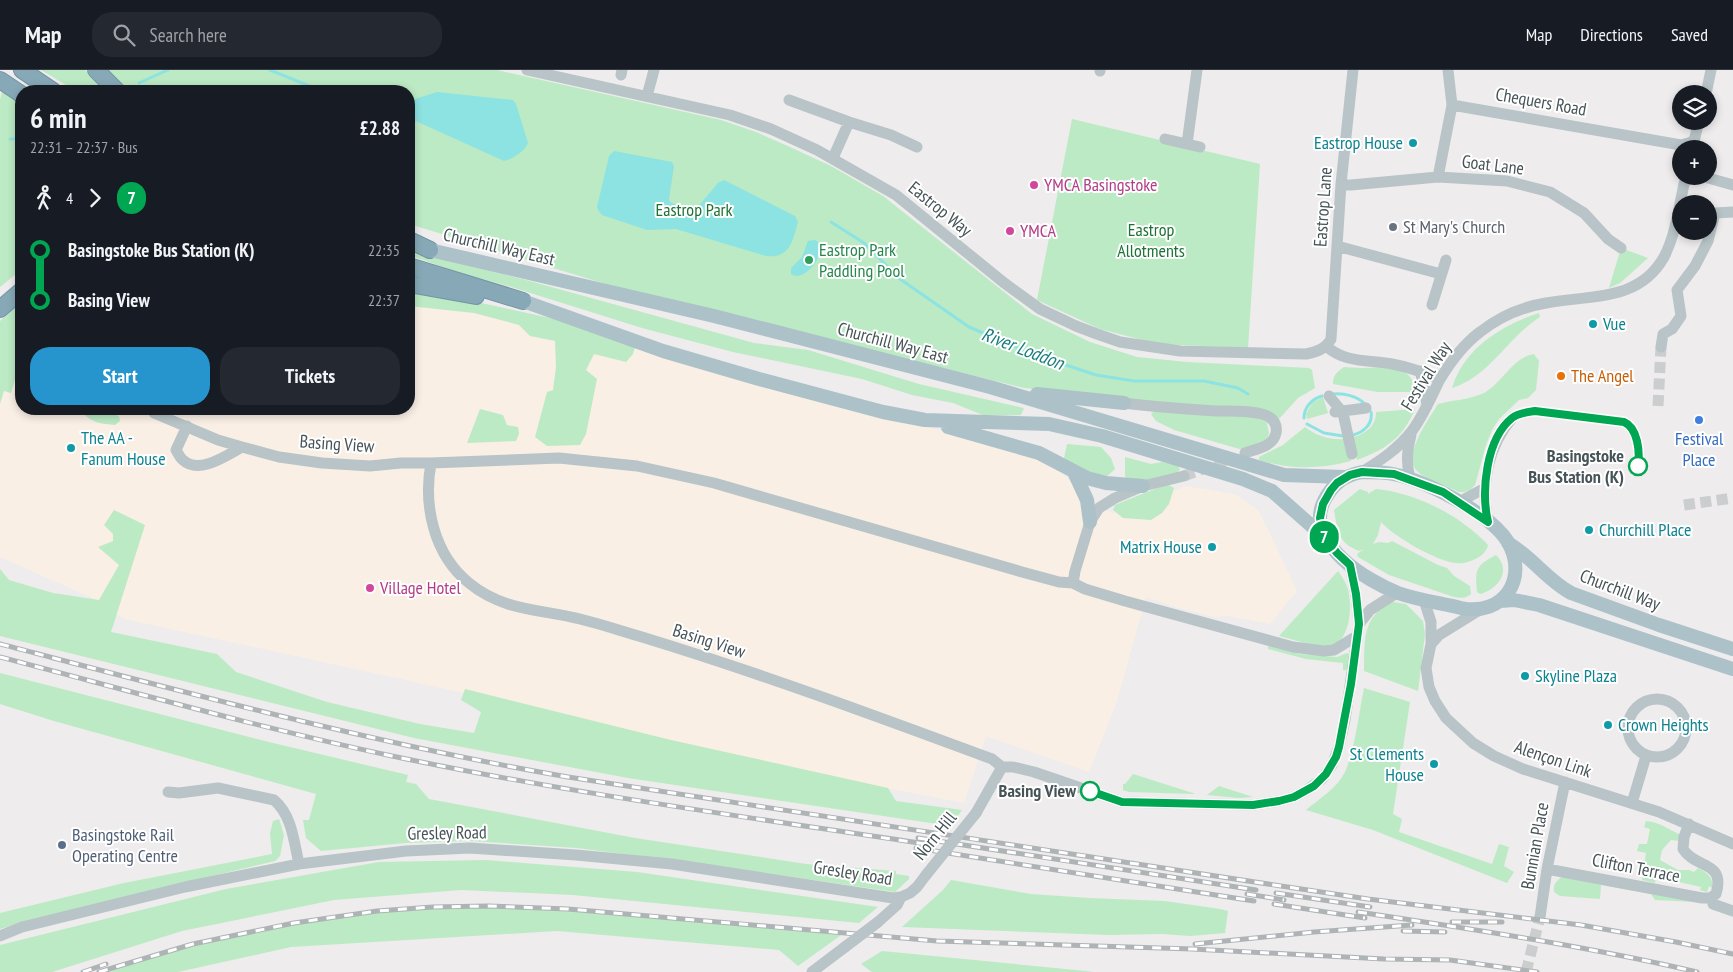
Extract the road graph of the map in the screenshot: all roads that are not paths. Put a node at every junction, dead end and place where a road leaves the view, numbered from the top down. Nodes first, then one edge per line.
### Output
1 (22, 70) edge
2 (96, 70) edge
3 (527, 70) edge
4 (654, 70) edge
5 (1197, 70) edge
6 (1352, 70) edge
7 (1448, 70) edge
8 (1711, 70) edge
9 (0, 80) edge
10 (45, 85) edge
11 (111, 85) edge
12 (1708, 85) edge
13 (15, 90) edge
14 (647, 96) junction
15 (789, 100) dead end
16 (1452, 104) junction
17 (848, 122) junction
18 (1166, 139) dead end
19 (1672, 143) edge
20 (1187, 144) junction
21 (917, 147) dead end
22 (1200, 147) dead end
23 (833, 158) junction
24 (1438, 177) junction
25 (1717, 180) edge
26 (1341, 184) junction
27 (1684, 185) edge
28 (1733, 185) edge
29 (1733, 212) edge
30 (415, 243) edge
31 (415, 246) edge
32 (1337, 246) junction
33 (1620, 248) dead end
34 (430, 250) junction
35 (1446, 260) dead end
36 (415, 268) edge
37 (1441, 274) junction
38 (415, 285) edge
39 (15, 296) edge
40 (523, 301) junction
41 (1432, 305) dead end
42 (0, 309) edge
43 (1326, 346) junction
44 (1661, 347) tunnel mouth
45 (1420, 371) junction
46 (1440, 380) junction
47 (990, 387) junction
48 (1124, 402) joint
49 (1427, 406) junction
50 (1366, 408) dead end
51 (161, 415) edge
52 (1513, 417) dead end
53 (925, 420) junction
54 (187, 426) junction
55 (1413, 430) junction
56 (242, 447) junction
57 (1245, 453) tunnel mouth
58 (1352, 454) dead end
59 (431, 463) junction
60 (1074, 472) junction
61 (1362, 472) junction
62 (1184, 476) tunnel mouth
63 (1344, 477) junction
64 (1410, 479) junction
65 (1143, 486) junction
66 (1485, 488) junction
67 (1459, 502) junction
68 (1090, 522) junction
69 (1488, 522) junction
70 (1324, 536) junction
71 (1508, 543) junction
72 (1350, 565) junction
73 (1073, 583) junction
74 (1398, 592) junction
75 (1424, 600) junction
76 (1500, 601) junction
77 (1482, 609) junction
78 (1358, 630) junction
79 (1431, 644) junction
80 (1733, 649) edge
81 (1733, 669) edge
82 (1646, 756) junction
83 (1002, 767) junction
84 (1565, 782) junction
85 (168, 792) dead end
86 (1632, 803) junction
87 (1689, 824) junction
88 (1733, 844) edge
89 (299, 864) junction
90 (1548, 869) junction
91 (902, 897) junction
92 (1715, 899) junction
93 (1733, 911) edge
94 (1540, 917) tunnel mouth
95 (0, 936) edge
96 (812, 972) edge

1 - 10 highway
2 - 11 highway
3 - 14 street, Eastrop Way
4 - 14 street
5 - 20 street
6 - 26 street, Eastrop Lane
7 - 16 street
8 - 12 street
9 - 13 highway
14 - 23 street, Eastrop Way
15 - 17 street
16 - 19 street, Chequers Road
16 - 24 street
17 - 21 street
17 - 23 street
18 - 20 street
20 - 22 street
23 - 43 street, Eastrop Way
24 - 26 street, Goat Lane
24 - 33 street, Goat Lane
25 - 28 street
26 - 32 street, Eastrop Lane
27 - 46 street, Festival Way
29 - 44 street
30 - 34 highway
31 - 34 highway
32 - 37 street
32 - 43 street, Eastrop Lane
34 - 47 main road, Churchill Way East
35 - 37 street
36 - 40 highway
37 - 41 street
38 - 40 highway
39 - 42 highway
40 - 53 main road
43 - 45 street
45 - 46 street
45 - 49 street
46 - 49 street, Festival Way
47 - 48 main road
47 - 63 main road, Churchill Way East
48 - 57 street
49 - 55 street, Festival Way
50 - 58 street
51 - 54 street, Basing View
52 - 66 street
53 - 60 main road
53 - 70 main road
54 - 56 street, Basing View
54 - 56 street
55 - 61 street, Festival Way
55 - 64 street, Festival Way
56 - 59 street, Basing View
59 - 73 street, Basing View
59 - 83 street, Basing View
60 - 65 main road
60 - 68 main road
61 - 63 main road, Churchill Way East
61 - 64 main road, Churchill Way East
62 - 65 street
63 - 70 main road
64 - 67 main road, Churchill Way East
65 - 68 street
66 - 67 street
66 - 69 street
67 - 69 main road, Churchill Way East
68 - 73 street
69 - 71 main road, Churchill Way East
70 - 72 main road
71 - 76 main road
71 - 80 main road, Churchill Way
72 - 74 main road
72 - 78 street, Basing View
73 - 78 street, Basing View
74 - 75 main road
74 - 78 street, Basing View
75 - 77 main road
75 - 79 street, Alençon Link
76 - 77 main road
76 - 81 main road, Churchill Way
77 - 79 street
78 - 83 street, Basing View
79 - 84 street, Alençon Link
82 - 82 street
82 - 86 street
83 - 91 street, Norn Hill, bridge
84 - 86 street, Alençon Link
84 - 90 street, Bunnian Place
85 - 89 street
86 - 87 street, Alençon Link
87 - 88 street, Alençon Link
87 - 92 street
89 - 91 street, Gresley Road
89 - 95 street, Gresley Road
90 - 92 street, Clifton Terrace
90 - 94 street, Bunnian Place
91 - 96 street, Norn Hill, bridge
92 - 93 street

